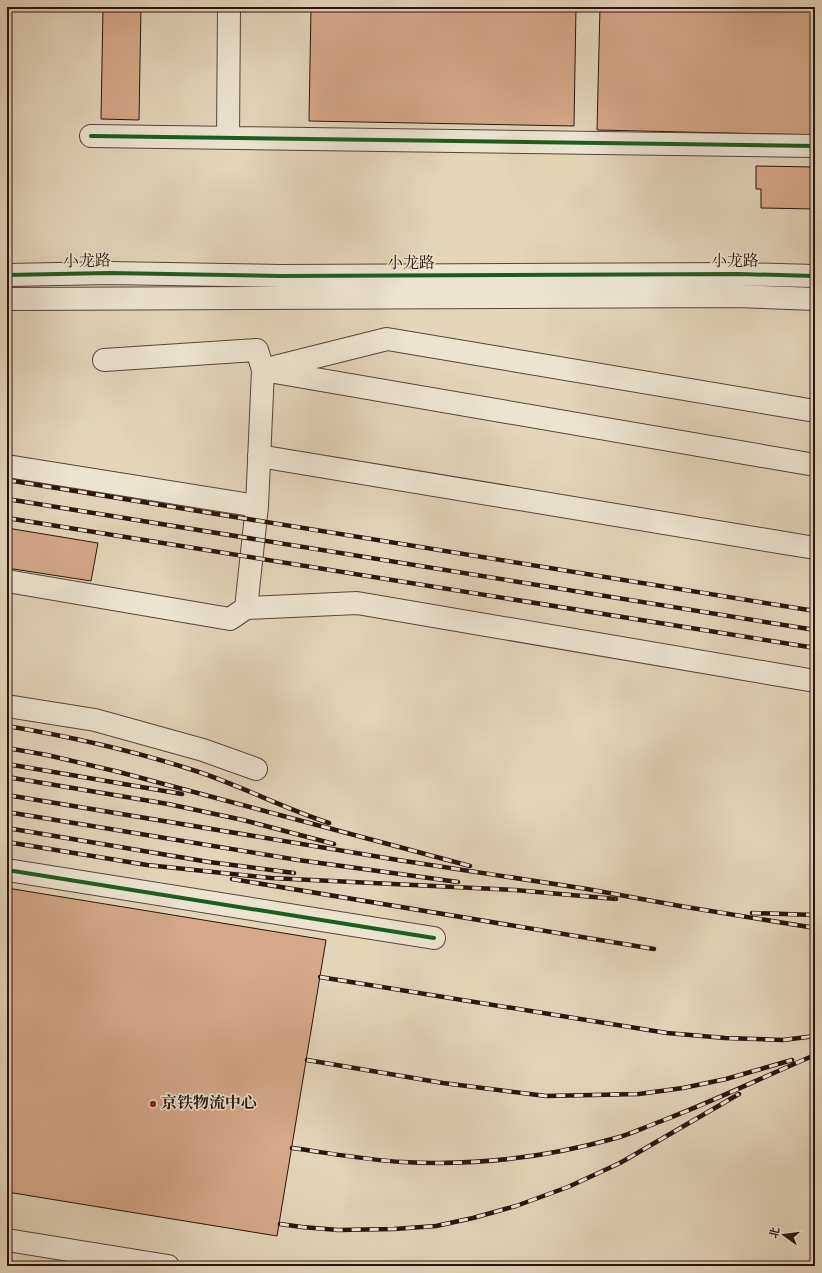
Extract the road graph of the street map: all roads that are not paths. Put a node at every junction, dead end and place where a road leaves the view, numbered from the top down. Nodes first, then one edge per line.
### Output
1 (229, 7) edge
2 (91, 136) dead end
3 (228, 138) junction
4 (815, 146) edge
5 (7, 275) edge
6 (815, 276) edge
7 (7, 299) edge
8 (815, 299) edge
9 (104, 360) dead end
10 (263, 370) junction
11 (815, 411) edge
12 (259, 456) junction
13 (815, 465) edge
14 (7, 466) edge
15 (257, 506) junction
16 (815, 548) edge
17 (7, 581) edge
18 (246, 608) junction
19 (815, 681) edge
20 (7, 706) edge
21 (256, 769) dead end
22 (7, 870) edge
23 (434, 938) dead end
24 (7, 1240) edge
25 (168, 1266) edge

1 - 3 street
2 - 3 street
3 - 4 street
5 - 6 street, 小龙路
7 - 8 street, 小龙路
9 - 10 street
10 - 11 street
10 - 12 street
10 - 13 street
12 - 15 street
12 - 16 street
14 - 15 street
15 - 18 street
17 - 18 street
18 - 19 street
20 - 21 street
22 - 23 street
24 - 25 street

